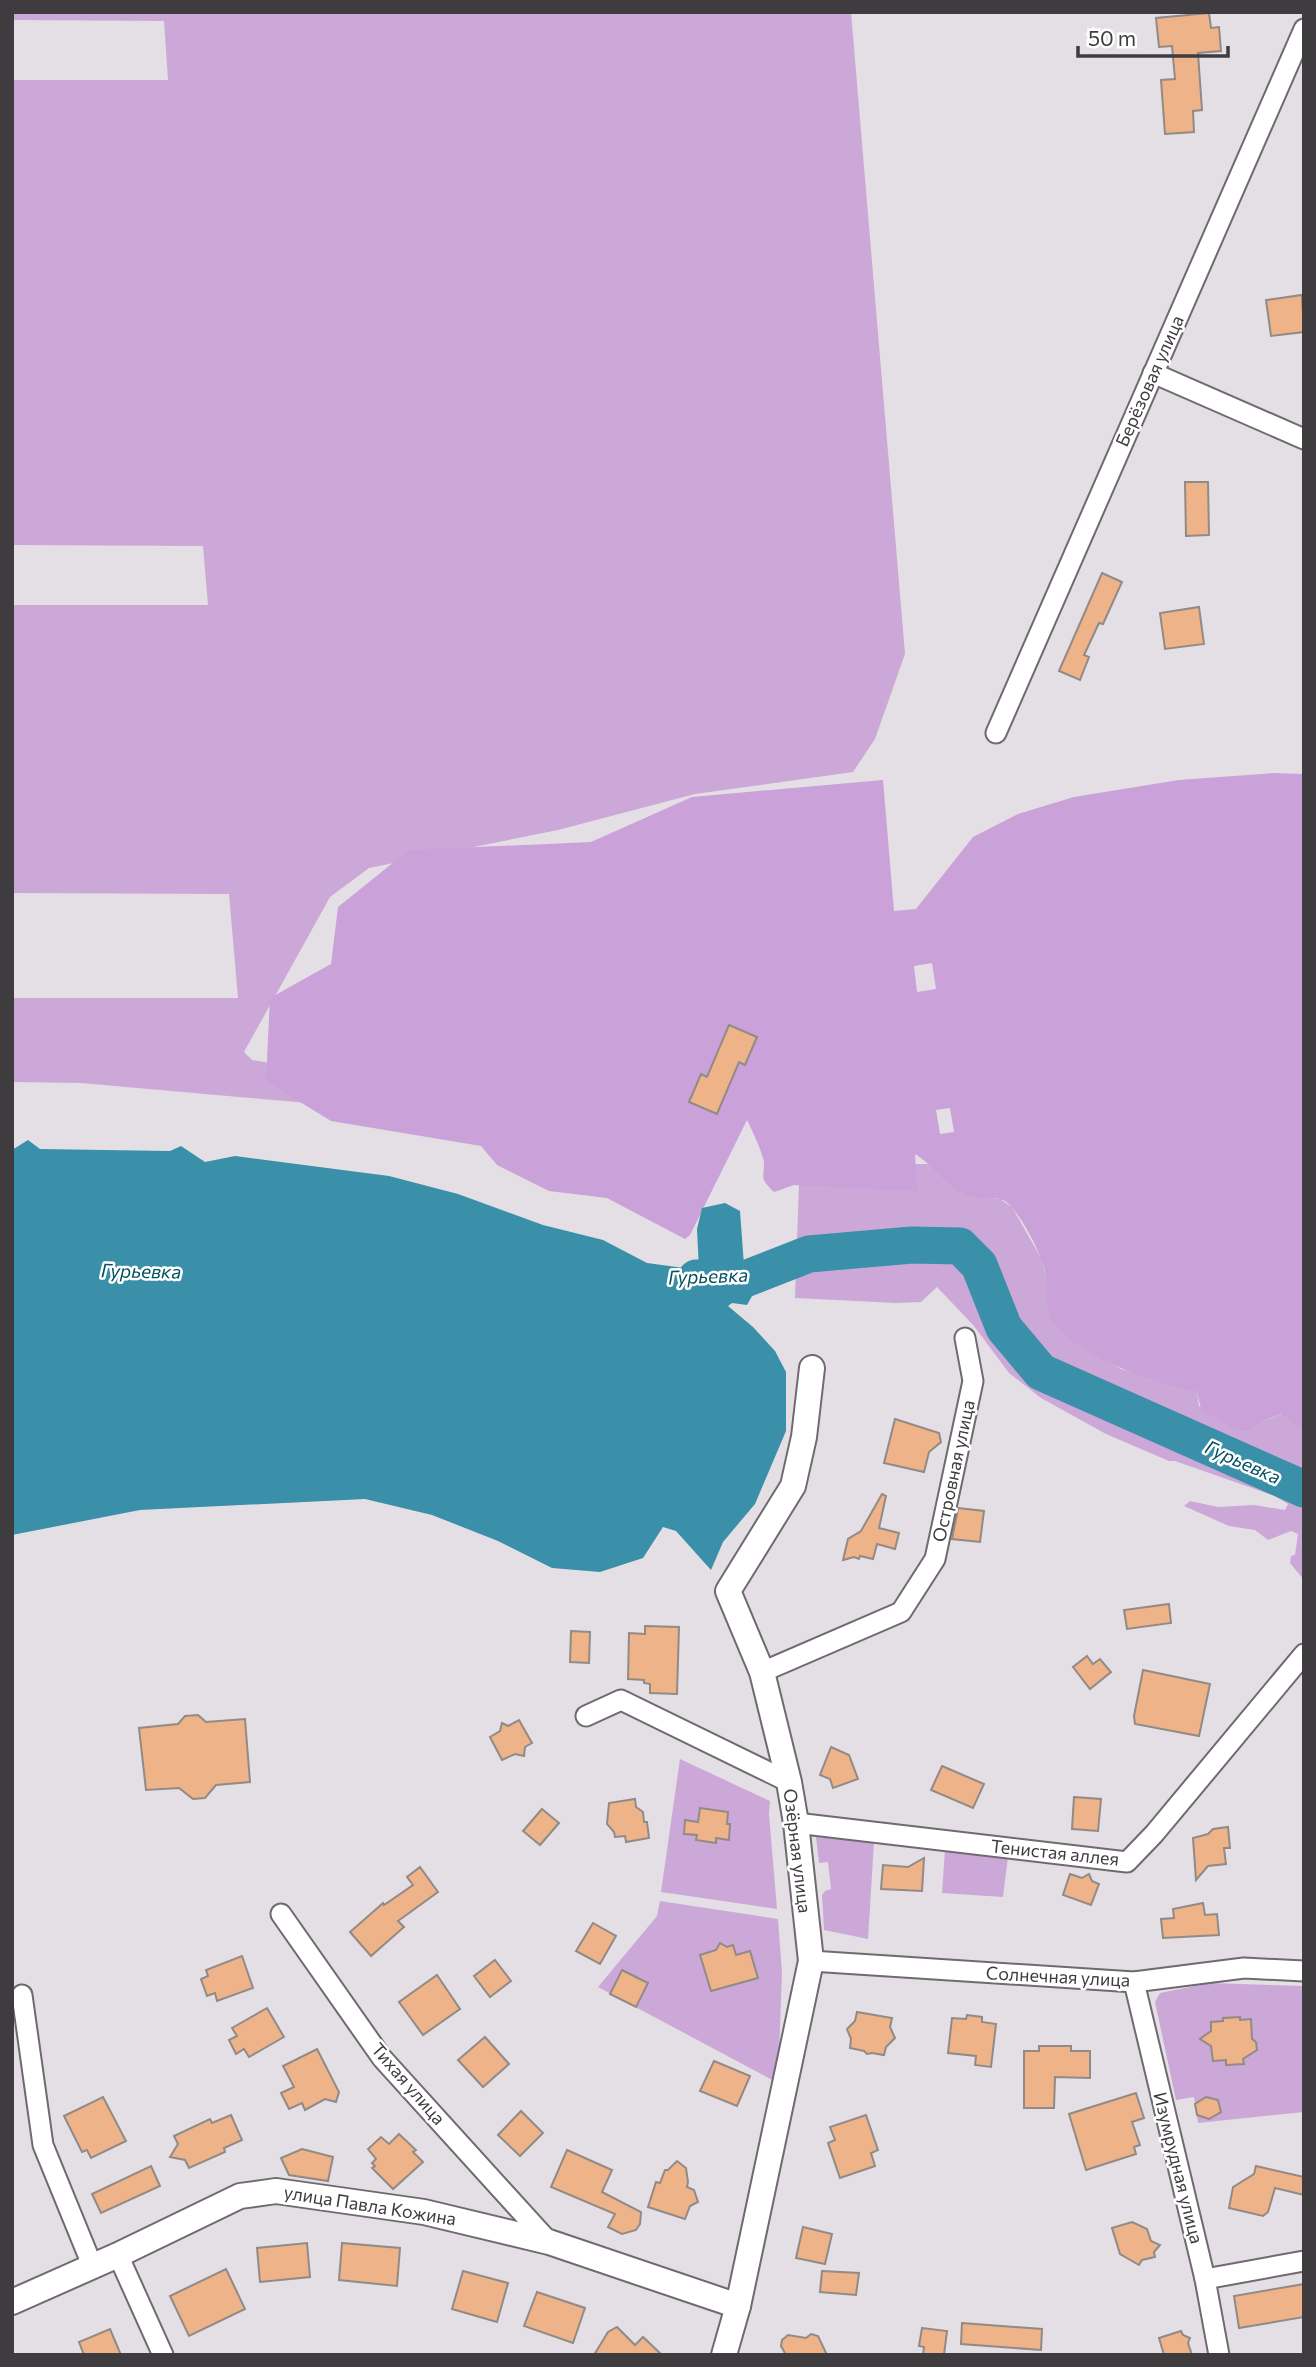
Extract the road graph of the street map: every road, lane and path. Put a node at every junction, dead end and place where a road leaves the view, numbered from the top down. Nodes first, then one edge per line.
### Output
1 (1304, 29) edge
2 (1153, 373) junction
3 (1304, 439) edge
4 (996, 733) dead end
5 (965, 1338) dead end
6 (812, 1368) dead end
7 (1304, 1654) edge
8 (762, 1672) junction
9 (586, 1716) dead end
10 (789, 1782) junction
11 (796, 1823) junction
12 (281, 1914) dead end
13 (811, 1961) junction
14 (1304, 1971) edge
15 (1134, 1982) junction
16 (22, 1995) dead end
17 (549, 2242) junction
18 (118, 2255) junction
19 (1304, 2261) edge
20 (92, 2265) junction
21 (1205, 2279) junction
22 (12, 2302) edge
23 (738, 2306) junction
24 (163, 2355) edge
25 (724, 2355) edge
26 (1219, 2355) edge

1 - 2 street, Берёзовая улица
2 - 3 street
2 - 4 street, Берёзовая улица
5 - 8 street, Островная улица
6 - 8 street, Озёрная улица
7 - 11 street, Тенистая аллея
8 - 10 street, Озёрная улица
9 - 10 street
10 - 11 street, Озёрная улица
11 - 13 street, Озёрная улица
12 - 17 street, Тихая улица
13 - 15 street, Солнечная улица
13 - 23 street, Озёрная улица
14 - 15 street, Солнечная улица
15 - 21 street, Изумрудная улица
16 - 20 street
17 - 18 street, улица Павла Кожина
17 - 23 street, улица Павла Кожина
18 - 20 street, улица Павла Кожина
18 - 24 street
19 - 21 street
20 - 22 street, улица Павла Кожина
21 - 26 street, Изумрудная улица
23 - 25 street, Озёрная улица

